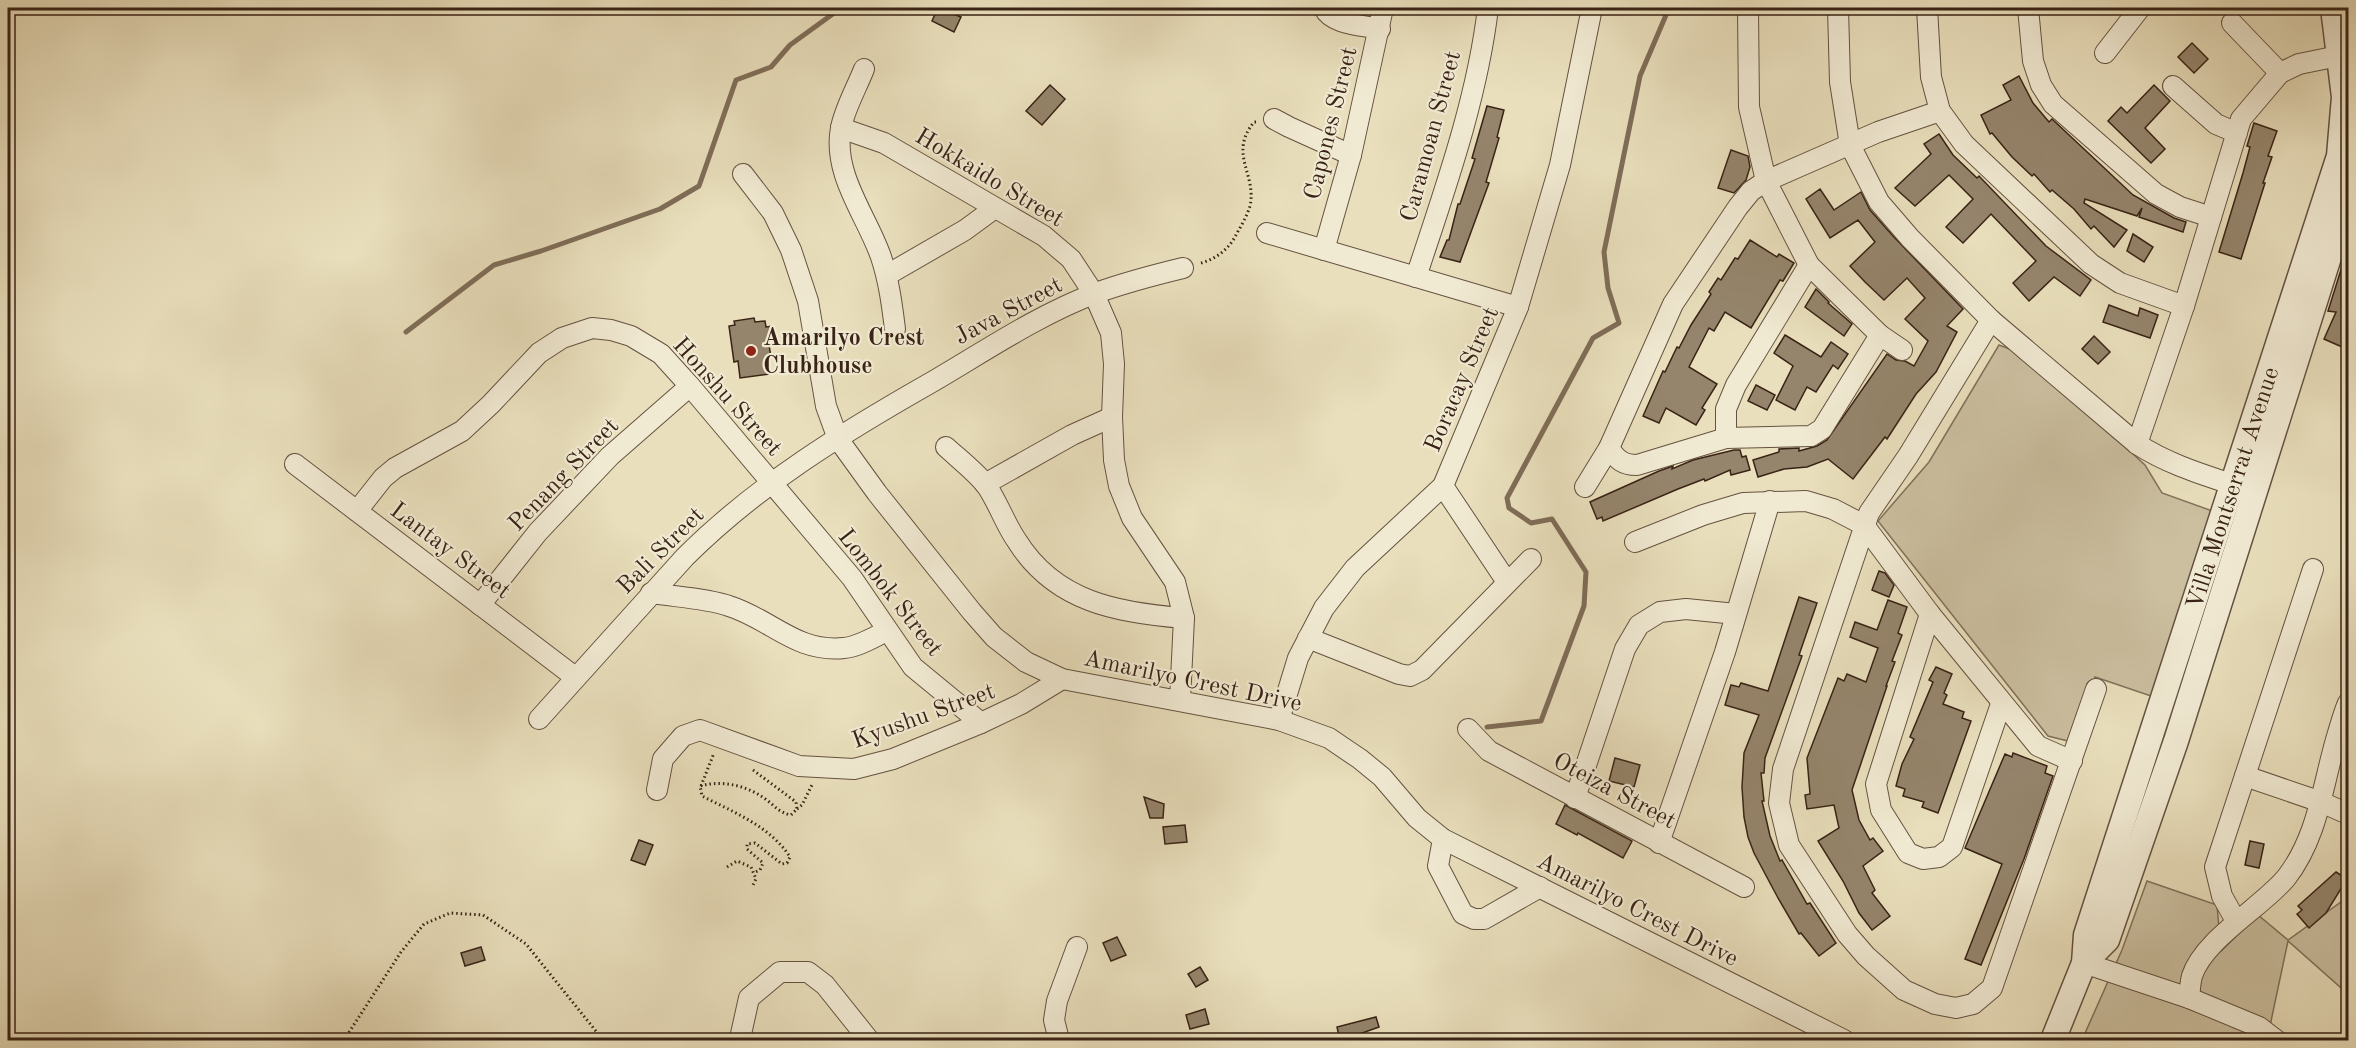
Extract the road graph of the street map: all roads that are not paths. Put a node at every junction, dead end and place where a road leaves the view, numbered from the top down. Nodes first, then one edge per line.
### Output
1 (1324, 8) edge
2 (1383, 8) edge
3 (1488, 8) edge
4 (1592, 8) edge
5 (1748, 8) edge
6 (1838, 8) edge
7 (1927, 8) edge
8 (2028, 8) edge
9 (2140, 8) edge
10 (2333, 8) edge
11 (2232, 23) dead end
12 (1380, 29) junction
13 (2105, 53) dead end
14 (2344, 55) edge
15 (864, 69) dead end
16 (2280, 73) junction
17 (2173, 86) dead end
18 (1940, 111) junction
19 (1274, 119) road end
20 (841, 128) junction
21 (2237, 133) junction
22 (1850, 145) junction
23 (1351, 155) junction
24 (743, 174) dead end
25 (1766, 181) junction
26 (2349, 197) edge
27 (995, 208) junction
28 (2211, 217) junction
29 (1267, 233) dead end
30 (1324, 250) junction
31 (1809, 265) junction
32 (1183, 267) road end
33 (887, 275) junction
34 (1416, 277) junction
35 (1094, 294) junction
36 (2184, 306) junction
37 (1518, 307) junction
38 (1991, 320) junction
39 (895, 329) dead end
40 (1880, 335) junction
41 (1902, 350) dead end
42 (690, 386) junction
43 (1112, 417) junction
44 (1726, 438) junction
45 (838, 439) junction
46 (2137, 444) junction
47 (946, 447) dead end
48 (1609, 448) junction
49 (295, 464) dead end
50 (770, 482) junction
51 (985, 484) junction
52 (1443, 486) junction
53 (1585, 487) dead end
54 (2244, 488) junction
55 (1770, 501) junction
56 (357, 511) junction
57 (1864, 525) junction
58 (1635, 542) dead end
59 (1531, 559) dead end
60 (2313, 569) dead end
61 (1507, 582) junction
62 (651, 593) junction
63 (480, 604) junction
64 (1736, 614) junction
65 (1930, 614) junction
66 (1184, 618) junction
67 (887, 631) junction
68 (1308, 638) junction
69 (575, 677) junction
70 (1062, 680) junction
71 (2096, 689) dead end
72 (1180, 700) junction
73 (2349, 703) edge
74 (2001, 704) junction
75 (539, 719) dead end
76 (1279, 720) junction
77 (981, 723) junction
78 (1468, 729) dead end
79 (2072, 761) junction
80 (2245, 777) junction
81 (657, 790) dead end
82 (1575, 798) junction
83 (2321, 802) junction
84 (2349, 814) edge
85 (1443, 839) junction
86 (1659, 843) junction
87 (1539, 887) junction
88 (1744, 887) dead end
89 (2236, 921) junction
90 (1077, 947) dead end
91 (2084, 963) junction
92 (2188, 998) junction
93 (1056, 1039) edge
94 (742, 1041) edge
95 (869, 1041) edge
96 (1844, 1041) edge
97 (2053, 1041) edge
98 (2276, 1041) edge

1 - 12 street
2 - 12 street, Capones Street
3 - 34 street, Caramoan Street
4 - 37 street, Boracay Street
5 - 25 street
6 - 22 street
7 - 18 street
8 - 28 street
9 - 13 street
10 - 14 street, Villa Montserrat Avenue
11 - 16 street
12 - 23 street, Capones Street
14 - 16 street
14 - 54 street, Villa Montserrat Avenue
15 - 20 street
16 - 21 street
17 - 21 street
18 - 22 street
18 - 36 street
19 - 23 street
20 - 27 street, Hokkaido Street
20 - 33 street
21 - 28 street
22 - 25 street
22 - 38 street
23 - 30 street, Capones Street
24 - 45 street, Amarilyo Crest Drive
25 - 31 street
25 - 48 street
26 - 54 street, Villa Montserrat Avenue
27 - 33 street
27 - 35 street, Hokkaido Street
28 - 36 street
29 - 30 street
30 - 34 street
31 - 40 street
31 - 44 street
32 - 35 street, Java Street
33 - 39 street
34 - 37 street
35 - 43 street, Hokkaido Street
35 - 45 street, Java Street
36 - 46 street
37 - 52 street, Boracay Street
38 - 46 street
38 - 57 street
40 - 41 street
40 - 44 street
42 - 50 street, Honshu Street
42 - 56 street, Honshu Street
42 - 63 street, Penang Street
43 - 51 street
43 - 66 street, Hokkaido Street
44 - 48 street
45 - 50 street, Bali Street
45 - 70 street, Amarilyo Crest Drive
46 - 54 street
47 - 51 street
48 - 53 street
49 - 56 street, Lantay Street
50 - 62 street, Bali Street
50 - 67 street, Lombok Street
51 - 66 street
52 - 61 street
52 - 68 street, Boracay Street
54 - 91 street, Villa Montserrat Avenue
55 - 57 street
55 - 58 street
55 - 64 street
56 - 63 street, Lantay Street
57 - 65 street
57 - 79 street
59 - 61 street
60 - 80 street
61 - 68 street
62 - 67 street
62 - 69 street, Bali Street
63 - 69 street, Lantay Street
64 - 82 street
64 - 86 street
65 - 74 street
65 - 74 street
66 - 72 street, Hokkaido Street
67 - 77 street, Lombok Street
68 - 76 street, Boracay Street
69 - 75 street, Bali Street
70 - 72 street, Amarilyo Crest Drive
70 - 77 street, Kyushu Street
71 - 79 street
72 - 76 street, Amarilyo Crest Drive
73 - 83 street
74 - 79 street
76 - 85 street, Amarilyo Crest Drive
77 - 81 street, Kyushu Street
78 - 82 street, Oteiza Street
80 - 83 street
80 - 89 street
82 - 86 street, Oteiza Street
83 - 84 street
83 - 89 street
85 - 87 street, Amarilyo Crest Drive
85 - 87 street
86 - 88 street, Oteiza Street
87 - 96 street, Amarilyo Crest Drive
89 - 92 street
90 - 93 street
91 - 92 street
91 - 97 street, Villa Montserrat Avenue
92 - 98 street
94 - 95 street

